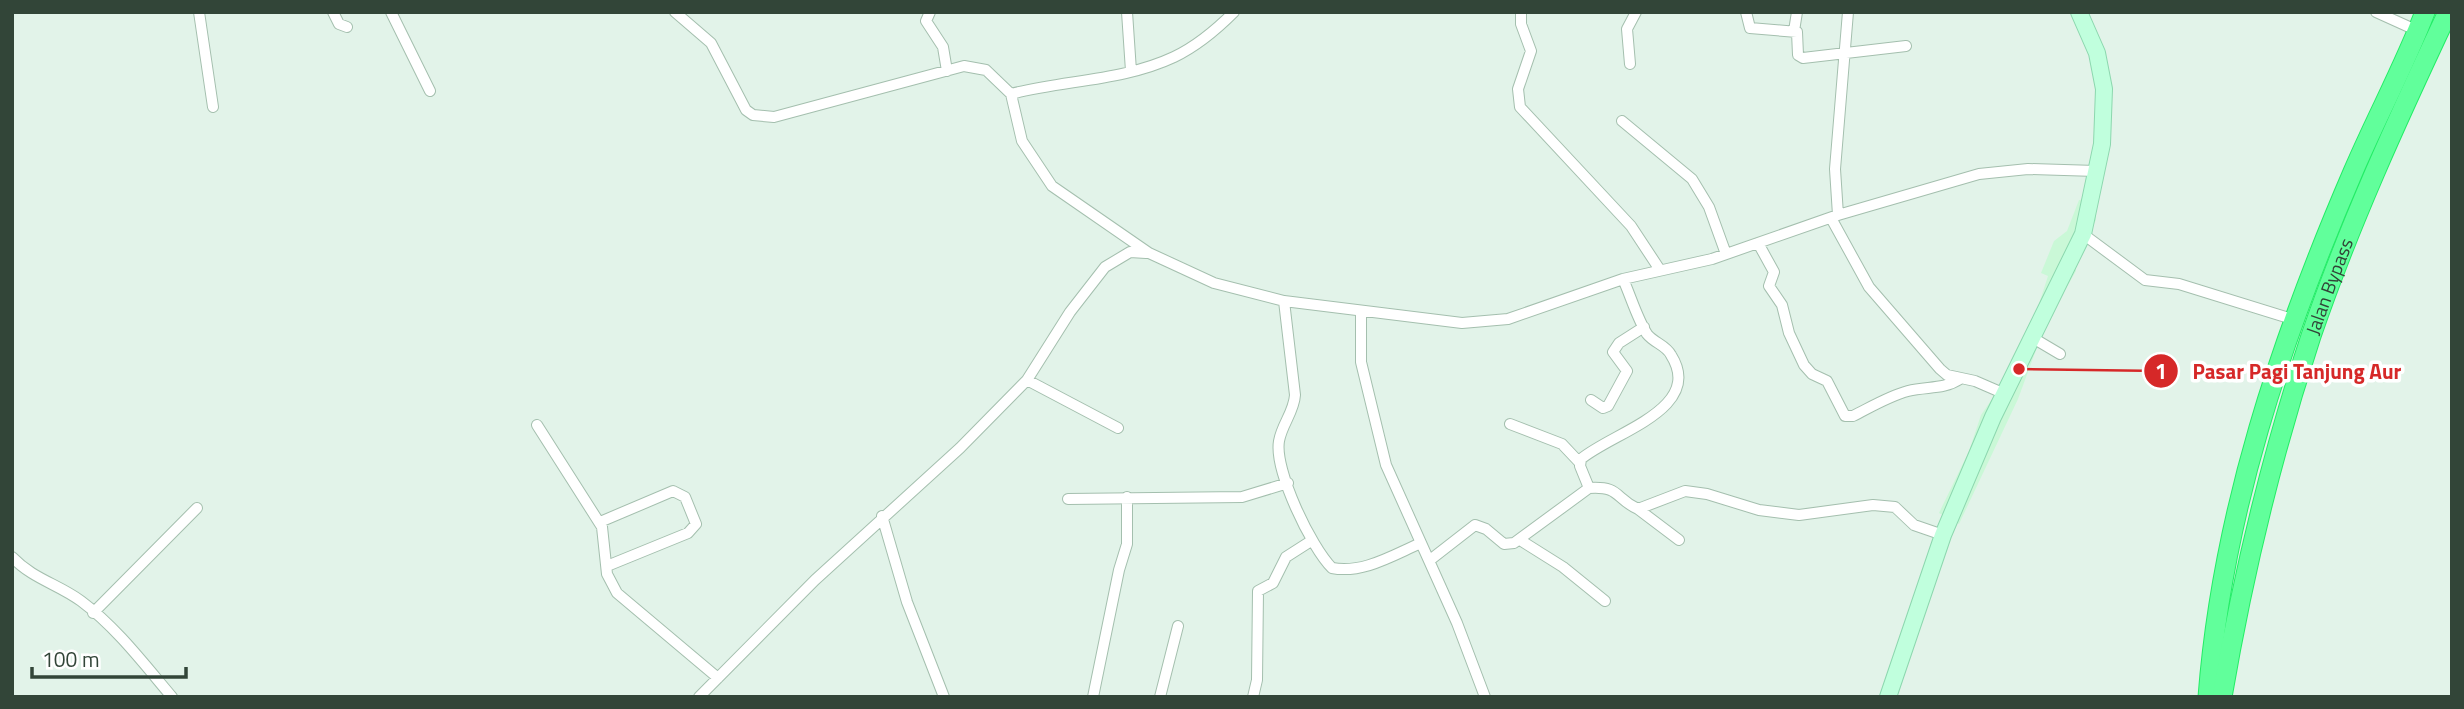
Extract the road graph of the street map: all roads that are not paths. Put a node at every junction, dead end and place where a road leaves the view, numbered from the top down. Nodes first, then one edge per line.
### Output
1 (200, 12) edge
2 (333, 12) edge
3 (391, 12) edge
4 (675, 12) edge
5 (930, 12) edge
6 (1127, 12) edge
7 (1234, 12) edge
8 (1521, 12) edge
9 (1636, 12) edge
10 (1746, 12) edge
11 (1797, 12) edge
12 (1848, 12) edge
13 (2078, 12) edge
14 (2376, 12) edge
15 (2425, 12) edge
16 (2448, 12) edge
17 (347, 27) dead end
18 (1794, 31) junction
19 (2418, 31) junction
20 (1906, 46) dead end
21 (1844, 55) junction
22 (1630, 64) dead end
23 (947, 71) junction
24 (1131, 71) junction
25 (430, 91) dead end
26 (1011, 93) junction
27 (213, 107) dead end
28 (1622, 121) dead end
29 (2096, 171) junction
30 (2363, 174) junction
31 (1834, 216) junction
32 (2083, 233) junction
33 (1758, 243) junction
34 (1149, 253) junction
35 (1726, 254) junction
36 (1660, 270) junction
37 (1623, 279) junction
38 (1284, 301) junction
39 (1361, 312) junction
40 (2295, 320) junction
41 (1644, 327) junction
42 (2033, 338) junction
43 (2060, 354) dead end
44 (1960, 379) junction
45 (1027, 380) junction
46 (2005, 394) junction
47 (1591, 400) dead end
48 (1510, 424) dead end
49 (537, 425) dead end
50 (1118, 428) dead end
51 (1579, 462) junction
52 (1288, 483) junction
53 (1588, 488) junction
54 (1127, 496) junction
55 (1068, 499) dead end
56 (197, 508) dead end
57 (1637, 509) junction
58 (882, 516) junction
59 (600, 522) junction
60 (1943, 535) junction
61 (1520, 540) junction
62 (1679, 540) dead end
63 (1311, 541) junction
64 (1421, 543) junction
65 (12, 557) edge
66 (1430, 561) junction
67 (607, 565) junction
68 (1605, 601) dead end
69 (93, 613) junction
70 (1178, 626) dead end
71 (718, 678) junction
72 (172, 697) edge
73 (699, 697) edge
74 (944, 697) edge
75 (1093, 697) edge
76 (1160, 697) edge
77 (1253, 697) edge
78 (1485, 697) edge
79 (1888, 697) edge
80 (2208, 697) edge
81 (2222, 697) edge

1 - 27 street
2 - 17 street
3 - 25 street
4 - 23 street
5 - 23 street
6 - 24 street
7 - 24 street
8 - 36 street
9 - 22 street
10 - 18 street
11 - 18 street
12 - 21 street
13 - 29 street
14 - 19 street
15 - 19 highway, Jalan Bypass
16 - 30 highway, Jalan Bypass
18 - 21 street
19 - 30 highway, Jalan Bypass
20 - 21 street
21 - 31 street
23 - 26 street
24 - 26 street
26 - 34 street
28 - 35 street
29 - 31 street
29 - 32 street
30 - 40 highway, Jalan Bypass
30 - 81 highway, Jalan Bypass
31 - 33 street
31 - 44 street
32 - 40 street
32 - 42 street
33 - 35 street
33 - 44 street
34 - 38 street
34 - 45 street
35 - 36 street
36 - 37 street
37 - 39 street
37 - 41 street
38 - 39 street
38 - 52 street
39 - 64 street
40 - 80 highway, Jalan Bypass
41 - 47 street
41 - 51 street
42 - 43 street
42 - 46 street
44 - 46 street
45 - 50 street
45 - 58 street
46 - 60 street
48 - 51 street
49 - 59 street
51 - 53 street
52 - 54 street
52 - 63 street
53 - 57 street
53 - 61 street
54 - 55 street
54 - 75 street
56 - 69 street
57 - 60 street
57 - 62 street
58 - 71 street
58 - 74 street
59 - 67 street
59 - 67 street
60 - 79 street
61 - 66 street
61 - 68 street
63 - 64 street
63 - 77 street
64 - 66 street
65 - 69 street
66 - 78 street
67 - 71 street
69 - 72 street
70 - 76 street
71 - 73 street

